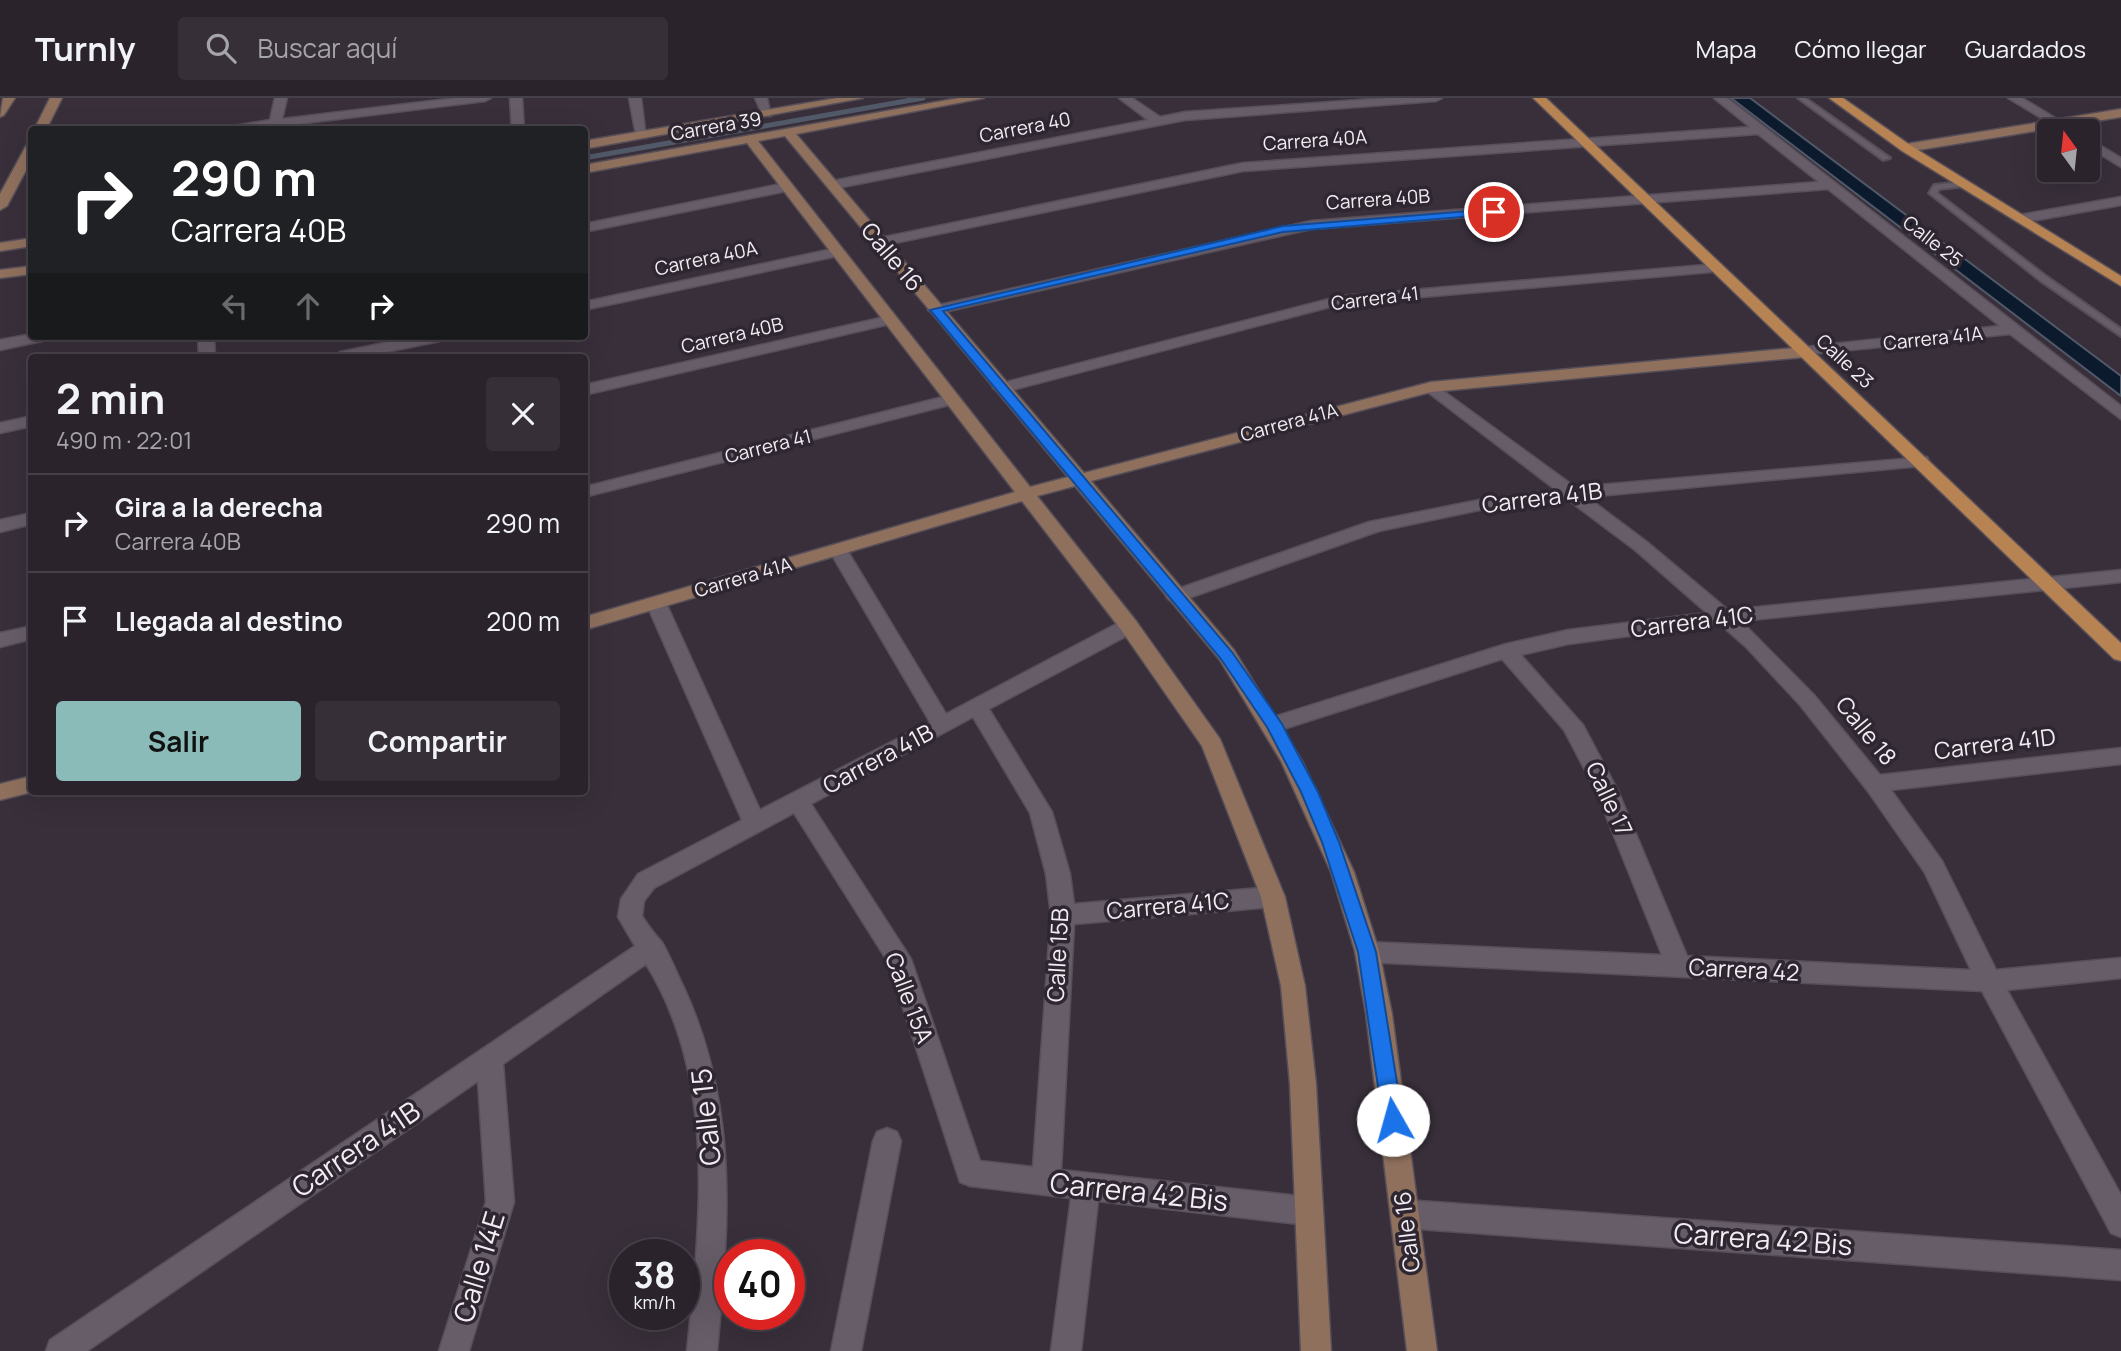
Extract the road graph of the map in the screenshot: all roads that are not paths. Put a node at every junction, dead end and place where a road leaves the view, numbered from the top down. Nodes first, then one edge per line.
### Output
1 (9, 98) edge
2 (56, 98) edge
3 (281, 98) edge
4 (485, 98) edge
5 (516, 98) edge
6 (635, 98) edge
7 (761, 98) edge
8 (857, 98) edge
9 (978, 98) edge
10 (1125, 98) edge
11 (1436, 98) edge
12 (1539, 98) edge
13 (1720, 98) edge
14 (1801, 98) edge
15 (1835, 98) edge
16 (2014, 98) edge
17 (0, 113) edge
18 (2121, 113) edge
19 (767, 114) junction
20 (2050, 119) edge
21 (2087, 119) edge
22 (1157, 121) junction
23 (2121, 122) edge
24 (42, 126) edge
25 (275, 126) edge
26 (518, 126) edge
27 (2100, 126) edge
28 (2037, 127) edge
29 (1760, 130) junction
30 (788, 132) junction
31 (642, 135) junction
32 (2037, 137) edge
33 (750, 139) junction
34 (1587, 142) junction
35 (588, 144) edge
36 (1906, 148) junction
37 (2100, 150) edge
38 (28, 154) edge
39 (1919, 156) junction
40 (1886, 158) dead end
41 (2121, 163) edge
42 (588, 168) edge
43 (1963, 184) junction
44 (832, 185) junction
45 (1831, 185) junction
46 (786, 187) junction
47 (1648, 201) junction
48 (2121, 201) edge
49 (0, 206) edge
50 (2020, 219) junction
51 (588, 227) edge
52 (880, 242) junction
53 (28, 243) edge
54 (0, 247) edge
55 (837, 252) junction
56 (1717, 268) junction
57 (28, 270) edge
58 (0, 274) edge
59 (2119, 279) edge
60 (588, 305) edge
61 (935, 310) junction
62 (889, 320) junction
63 (2014, 329) junction
64 (2121, 333) edge
65 (28, 340) edge
66 (421, 340) edge
67 (0, 345) edge
68 (1805, 352) junction
69 (354, 354) edge
70 (1431, 387) junction
71 (1000, 388) junction
72 (588, 389) edge
73 (951, 400) junction
74 (2121, 414) edge
75 (28, 422) edge
76 (0, 428) edge
77 (1921, 461) junction
78 (1077, 480) junction
79 (588, 491) edge
80 (1571, 493) junction
81 (1024, 495) junction
82 (28, 519) edge
83 (0, 526) edge
84 (838, 550) junction
85 (2121, 576) edge
86 (2049, 584) junction
87 (1176, 596) junction
88 (656, 603) junction
89 (1723, 617) junction
90 (588, 623) edge
91 (1129, 626) junction
92 (28, 633) edge
93 (0, 640) edge
94 (1506, 652) junction
95 (2121, 654) edge
96 (977, 706) junction
97 (1274, 724) junction
98 (942, 725) junction
99 (2121, 755) edge
100 (1875, 784) junction
101 (28, 785) edge
102 (0, 792) edge
103 (798, 801) junction
104 (755, 823) junction
105 (1273, 897) junction
106 (633, 899) joint
107 (1063, 915) junction
108 (652, 947) junction
109 (1367, 952) junction
110 (1679, 967) junction
111 (2121, 968) edge
112 (1989, 981) junction
113 (489, 1058) junction
114 (887, 1141) dead end
115 (970, 1174) joint
116 (1046, 1182) junction
117 (1086, 1186) junction
118 (1308, 1211) junction
119 (1405, 1214) junction
120 (2121, 1223) edge
121 (2121, 1265) edge
122 (61, 1351) edge
123 (454, 1351) edge
124 (702, 1351) edge
125 (846, 1351) edge
126 (1066, 1351) edge
127 (1316, 1351) edge
128 (1422, 1351) edge

1 - 17 street
2 - 24 street
3 - 25 street
4 - 25 street
5 - 26 street
6 - 31 street
7 - 19 street
8 - 19 street, Carrera 39
9 - 30 street, Carrera 39
10 - 22 street
11 - 22 street, Carrera 40
12 - 34 main road, Calle 23
13 - 29 street, Calle 25
14 - 40 lane
15 - 36 main road
16 - 20 street
18 - 21 street
19 - 31 street, Carrera 39
22 - 44 street, Carrera 40
23 - 27 street
28 - 36 street
29 - 34 street, Carrera 40A
29 - 45 street, Calle 25
30 - 33 street, Carrera 39
30 - 44 street, Calle 16
31 - 35 street, Carrera 39
32 - 39 street
33 - 42 street, Carrera 39
33 - 46 street, Calle 16
34 - 47 main road, Calle 23
34 - 52 street, Carrera 40A
36 - 39 main road
37 - 41 street
38 - 49 street
39 - 43 main road
43 - 50 main road
43 - 64 lane
44 - 52 street, Calle 16
45 - 47 street, Carrera 40B
45 - 63 street, Calle 25
46 - 51 street
46 - 55 street, Calle 16
47 - 56 main road, Calle 23
47 - 61 street, Carrera 40B
48 - 50 street
50 - 59 main road
52 - 61 street, Calle 16
53 - 54 street
55 - 60 street, Carrera 40A
55 - 62 street, Calle 16
56 - 68 main road, Calle 23
56 - 71 street, Carrera 41
57 - 58 street
61 - 71 street, Calle 16
62 - 72 street, Carrera 40B
62 - 73 street, Calle 16
63 - 68 street, Carrera 41A
63 - 74 street, Calle 25
65 - 67 street
66 - 69 street
68 - 70 street, Carrera 41A
68 - 77 main road, Calle 23
70 - 78 street, Carrera 41A
70 - 80 street, Calle 18
71 - 78 street, Calle 16
73 - 79 street, Carrera 41
73 - 81 street, Calle 16
75 - 76 street
77 - 80 street, Carrera 41B
77 - 86 main road, Calle 23
78 - 81 street, Carrera 41A
78 - 87 street, Calle 16
80 - 87 street, Carrera 41B
80 - 89 street, Calle 18
81 - 84 street, Carrera 41A
81 - 91 street, Calle 16
82 - 83 street
84 - 88 street, Carrera 41A
84 - 98 street
85 - 86 street, Carrera 41C
86 - 89 street, Carrera 41C
86 - 95 main road, Calle 23
87 - 97 street, Calle 16
88 - 90 street, Carrera 41A
88 - 104 street
89 - 94 street, Carrera 41C
89 - 100 street, Calle 18
91 - 96 street, Carrera 41B
91 - 105 street, Calle 16
92 - 93 street
94 - 97 street, Carrera 41C
94 - 110 street, Calle 17
96 - 98 street, Carrera 41B
96 - 107 street, Calle 15B
97 - 109 street, Calle 16
98 - 103 street, Carrera 41B
99 - 100 street, Carrera 41D
100 - 112 street, Calle 18
101 - 102 street
103 - 104 street, Carrera 41B
103 - 115 street, Calle 15A
104 - 106 street, Carrera 41B
105 - 107 street, Carrera 41C
105 - 118 street, Calle 16
106 - 108 street, Calle 15
107 - 116 street, Calle 15B
108 - 113 street, Carrera 41B
108 - 124 street, Calle 15
109 - 110 street, Carrera 42
109 - 119 street, Calle 16
110 - 112 street, Carrera 42
111 - 112 street, Carrera 42
112 - 120 street, Calle 18
113 - 122 street, Carrera 41B
113 - 123 street, Calle 14E
114 - 125 street
115 - 116 street, Carrera 42 Bis
116 - 117 street, Carrera 42 Bis
117 - 118 street, Carrera 42 Bis
117 - 126 street
118 - 127 street, Calle 16
119 - 121 street, Carrera 42 Bis
119 - 128 street, Calle 16

